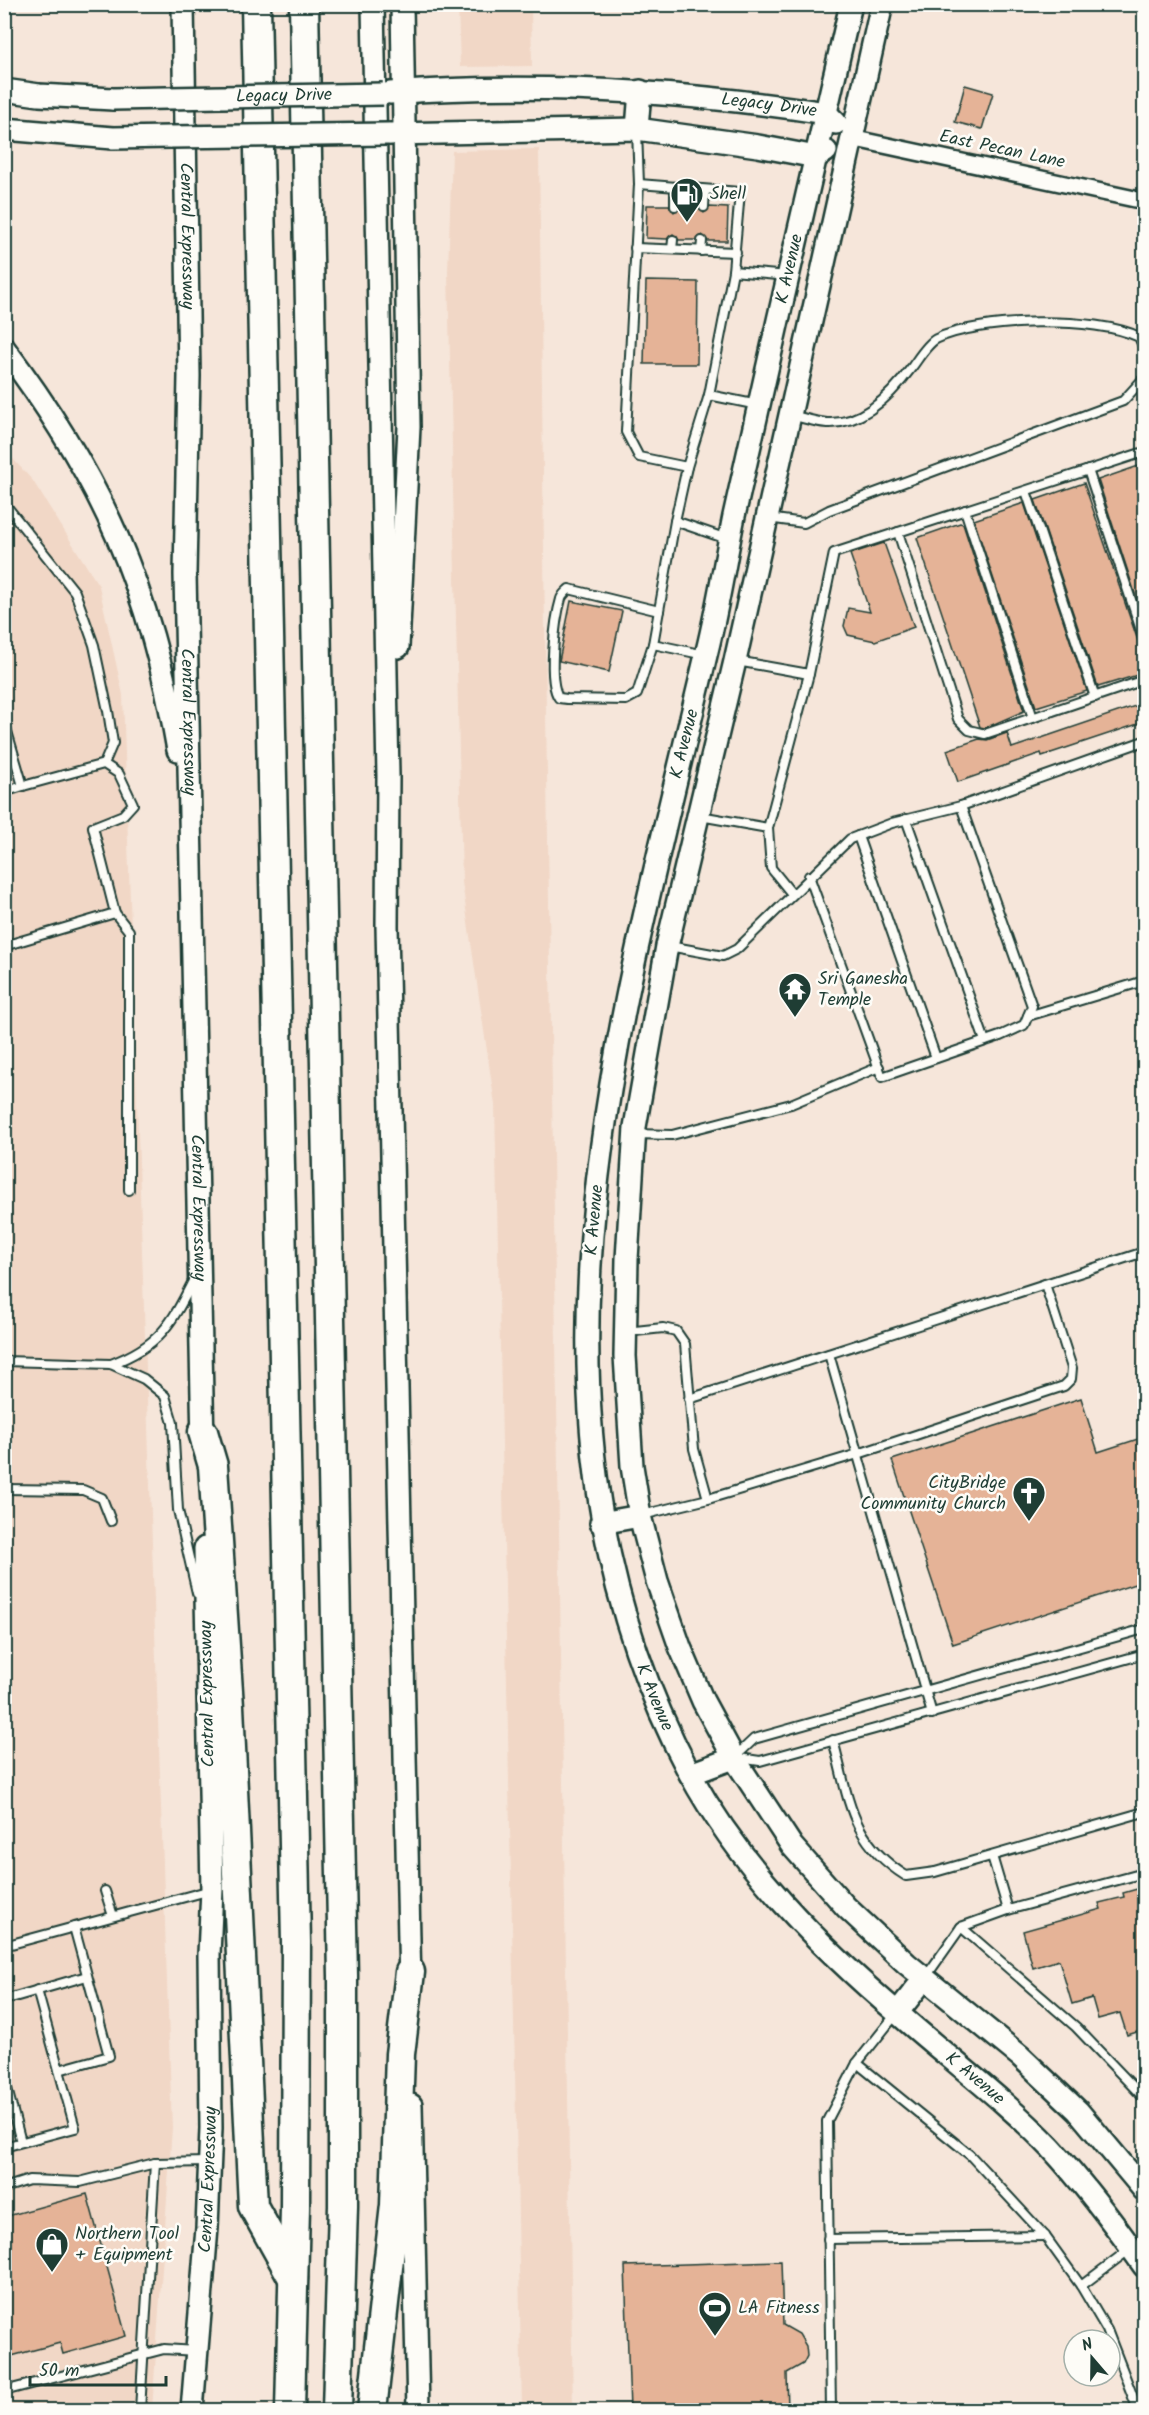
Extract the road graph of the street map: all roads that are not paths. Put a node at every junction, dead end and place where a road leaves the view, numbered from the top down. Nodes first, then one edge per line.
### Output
1 (183, 4) edge
2 (256, 4) edge
3 (304, 4) edge
4 (373, 4) edge
5 (402, 4) edge
6 (851, 4) edge
7 (882, 4) edge
8 (4, 77) edge
9 (4, 90) edge
10 (640, 91) junction
11 (394, 93) junction
12 (39, 95) junction
13 (826, 113) junction
14 (4, 129) edge
15 (637, 129) junction
16 (397, 134) junction
17 (850, 138) junction
18 (816, 157) junction
19 (639, 184) junction
20 (675, 188) junction
21 (705, 190) junction
22 (1144, 201) edge
23 (675, 206) dead end
24 (704, 207) dead end
25 (673, 240) dead end
26 (702, 241) dead end
27 (635, 248) junction
28 (672, 249) junction
29 (701, 251) junction
30 (736, 252) junction
31 (734, 271) junction
32 (789, 276) junction
33 (4, 348) edge
34 (1144, 348) edge
35 (1144, 378) edge
36 (708, 395) junction
37 (760, 405) junction
38 (790, 415) junction
39 (1144, 452) edge
40 (687, 467) junction
41 (1088, 470) junction
42 (1026, 491) junction
43 (4, 503) edge
44 (965, 510) junction
45 (767, 518) junction
46 (675, 521) junction
47 (898, 532) junction
48 (730, 540) junction
49 (659, 611) junction
50 (1144, 639) edge
51 (653, 644) junction
52 (706, 655) junction
53 (735, 661) junction
54 (809, 674) junction
55 (1144, 680) edge
56 (1095, 697) junction
57 (1033, 718) junction
58 (4, 721) edge
59 (1144, 741) edge
60 (104, 764) junction
61 (23, 786) junction
62 (4, 792) edge
63 (388, 797) junction
64 (961, 806) junction
65 (698, 816) junction
66 (190, 817) junction
67 (906, 819) junction
68 (768, 828) junction
69 (858, 836) junction
70 (809, 876) junction
71 (792, 894) junction
72 (115, 914) junction
73 (4, 946) edge
74 (667, 946) junction
75 (1144, 981) edge
76 (1028, 1016) junction
77 (985, 1041) junction
78 (936, 1058) junction
79 (879, 1067) junction
80 (635, 1134) junction
81 (129, 1190) dead end
82 (1144, 1252) edge
83 (199, 1270) junction
84 (1045, 1284) junction
85 (626, 1332) junction
86 (829, 1354) junction
87 (4, 1361) edge
88 (111, 1364) junction
89 (689, 1399) junction
90 (203, 1432) junction
91 (858, 1454) junction
92 (4, 1489) edge
93 (708, 1499) junction
94 (640, 1516) junction
95 (111, 1521) dead end
96 (601, 1523) junction
97 (1144, 1629) edge
98 (207, 1636) junction
99 (1144, 1654) edge
100 (926, 1690) junction
101 (932, 1714) junction
102 (833, 1740) junction
103 (734, 1758) junction
104 (690, 1773) junction
105 (1144, 1812) edge
106 (992, 1856) junction
107 (1144, 1873) edge
108 (212, 1889) junction
109 (105, 1891) dead end
110 (1008, 1911) junction
111 (113, 1916) junction
112 (74, 1927) junction
113 (961, 1927) junction
114 (4, 1946) edge
115 (410, 1972) junction
116 (87, 1976) junction
117 (924, 1979) junction
118 (37, 1990) junction
119 (4, 2000) edge
120 (897, 2013) junction
121 (857, 2063) junction
122 (59, 2070) junction
123 (4, 2077) edge
124 (1144, 2098) edge
125 (21, 2142) junction
126 (4, 2146) edge
127 (210, 2162) junction
128 (155, 2163) junction
129 (4, 2188) edge
130 (1144, 2190) edge
131 (1045, 2236) junction
132 (828, 2239) junction
133 (1138, 2244) edge
134 (1144, 2266) edge
135 (294, 2280) junction
136 (1081, 2286) junction
137 (197, 2351) junction
138 (144, 2355) junction
139 (4, 2391) edge
140 (140, 2410) edge
141 (192, 2410) edge
142 (290, 2410) edge
143 (337, 2410) edge
144 (372, 2410) edge
145 (418, 2410) edge
146 (831, 2410) edge
147 (1138, 2410) edge

1 - 66 main road, Central Expressway
2 - 135 highway
3 - 143 highway
4 - 63 main road
5 - 11 main road
6 - 13 main road, K Avenue
7 - 17 main road, K Avenue
8 - 12 main road
9 - 12 main road, Legacy Drive
10 - 11 main road, Legacy Drive
10 - 13 main road, Legacy Drive
10 - 15 main road
11 - 12 main road, Legacy Drive, bridge
11 - 16 main road
13 - 17 main road, Legacy Drive
13 - 18 main road, K Avenue
14 - 16 main road, bridge
15 - 16 main road
15 - 18 main road
15 - 19 lane
16 - 63 main road
17 - 18 main road
17 - 22 street, East Pecan Lane
17 - 38 main road, K Avenue
18 - 32 main road, K Avenue
19 - 20 lane
19 - 27 lane
20 - 21 lane
20 - 23 lane
21 - 24 lane
21 - 30 lane
25 - 28 lane
26 - 29 lane
27 - 28 lane
27 - 40 lane
28 - 29 lane
29 - 30 lane
30 - 31 lane
31 - 32 lane
31 - 36 lane
32 - 37 main road, K Avenue
33 - 66 main road
34 - 38 lane
35 - 45 lane
36 - 37 lane
36 - 40 lane
37 - 38 main road
37 - 48 main road, K Avenue
38 - 45 main road, K Avenue
39 - 41 lane
40 - 46 lane
41 - 42 lane
41 - 50 lane
42 - 44 lane
42 - 56 lane
43 - 60 lane
44 - 47 lane
44 - 57 lane
45 - 53 main road, K Avenue
46 - 48 lane
46 - 49 lane
47 - 54 lane
47 - 57 lane
48 - 52 main road, K Avenue
49 - 51 lane
49 - 51 lane
51 - 52 lane
52 - 53 main road
52 - 96 main road, K Avenue
53 - 54 lane
53 - 65 main road, K Avenue
54 - 68 lane
55 - 56 lane
56 - 57 lane
58 - 61 lane
59 - 64 lane
60 - 61 lane
60 - 72 lane
61 - 62 lane
63 - 115 main road
64 - 67 lane
64 - 76 lane
65 - 68 lane
65 - 74 main road, K Avenue
66 - 83 main road, Central Expressway
67 - 69 lane
67 - 77 lane
68 - 71 lane
69 - 70 lane
69 - 78 lane
70 - 71 lane
70 - 79 lane
71 - 74 lane
72 - 73 lane
72 - 81 lane
74 - 80 main road, K Avenue
75 - 76 lane
76 - 77 lane
77 - 78 lane
78 - 79 lane
79 - 80 lane
80 - 85 main road, K Avenue
82 - 84 lane
83 - 88 lane
83 - 90 main road, Central Expressway
84 - 86 lane
84 - 91 lane
85 - 89 lane
85 - 94 main road, K Avenue
86 - 89 lane
86 - 91 lane
87 - 88 lane
88 - 98 lane
89 - 93 lane
90 - 98 main road, Central Expressway
90 - 135 highway
91 - 93 lane
91 - 100 lane
92 - 95 lane
93 - 94 lane
94 - 96 main road
94 - 103 main road, K Avenue
96 - 104 main road, K Avenue
97 - 100 lane
98 - 108 main road, Central Expressway
99 - 101 lane
100 - 101 lane
100 - 103 lane
101 - 102 lane
102 - 103 lane
102 - 106 lane
103 - 104 main road
103 - 117 main road, K Avenue
104 - 120 main road, K Avenue
105 - 106 lane
106 - 110 lane
107 - 110 lane
108 - 111 lane
108 - 127 main road, Central Expressway
109 - 111 lane
110 - 113 lane
111 - 112 lane
112 - 114 lane
112 - 116 lane
113 - 117 lane
113 - 124 lane
115 - 144 highway
115 - 145 main road
116 - 118 lane
116 - 122 lane
117 - 120 main road
117 - 130 main road, K Avenue
118 - 119 lane
118 - 122 lane
120 - 121 lane
120 - 133 main road, K Avenue
121 - 131 lane
121 - 132 lane
122 - 125 lane
123 - 125 lane
125 - 126 lane
127 - 128 lane
127 - 137 main road, Central Expressway
128 - 129 lane
128 - 138 lane
131 - 132 lane
131 - 136 lane
132 - 146 lane
133 - 134 main road, K Avenue
133 - 136 lane
135 - 142 highway
136 - 147 lane
137 - 138 lane
137 - 141 main road, Central Expressway
138 - 139 lane
138 - 140 lane

